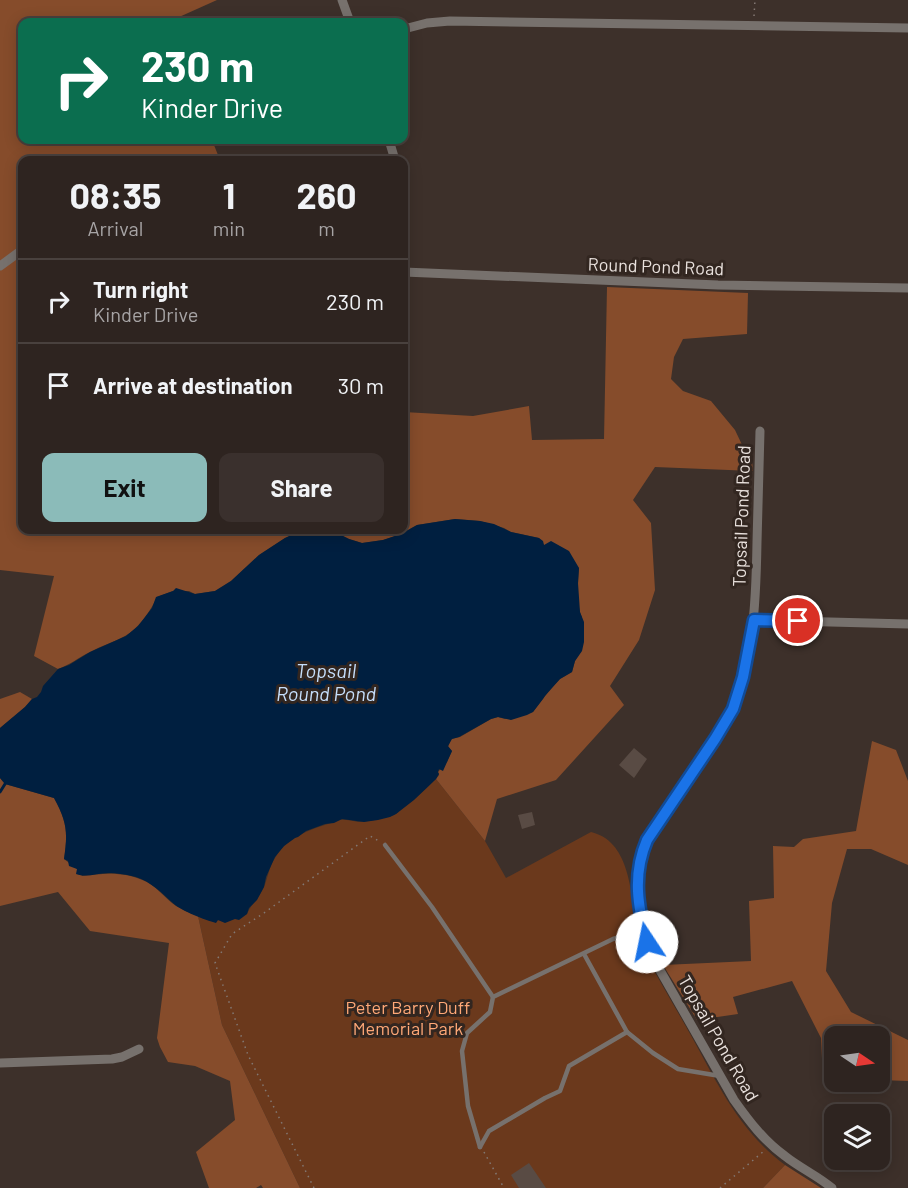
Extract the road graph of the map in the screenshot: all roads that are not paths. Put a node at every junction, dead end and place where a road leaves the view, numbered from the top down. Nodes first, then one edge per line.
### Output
1 (342, 0) edge
2 (349, 18) edge
3 (408, 28) edge
4 (908, 28) edge
5 (18, 253) edge
6 (0, 266) edge
7 (408, 272) edge
8 (908, 288) edge
9 (760, 430) dead end
10 (754, 620) junction
11 (908, 624) edge
12 (385, 845) road end
13 (644, 930) junction
14 (584, 954) junction
15 (493, 997) junction
16 (627, 1032) junction
17 (139, 1049) dead end
18 (0, 1063) edge
19 (721, 1076) junction
20 (832, 1188) edge

1 - 2 street
3 - 4 street
5 - 6 street
7 - 8 street, Round Pond Road
9 - 10 street, Topsail Pond Road
10 - 11 street
10 - 13 street, Topsail Pond Road
12 - 15 lane
13 - 14 lane
13 - 19 street, Topsail Pond Road
14 - 15 lane
14 - 16 lane
15 - 16 lane
16 - 19 lane
17 - 18 street
19 - 20 street, Topsail Pond Road

